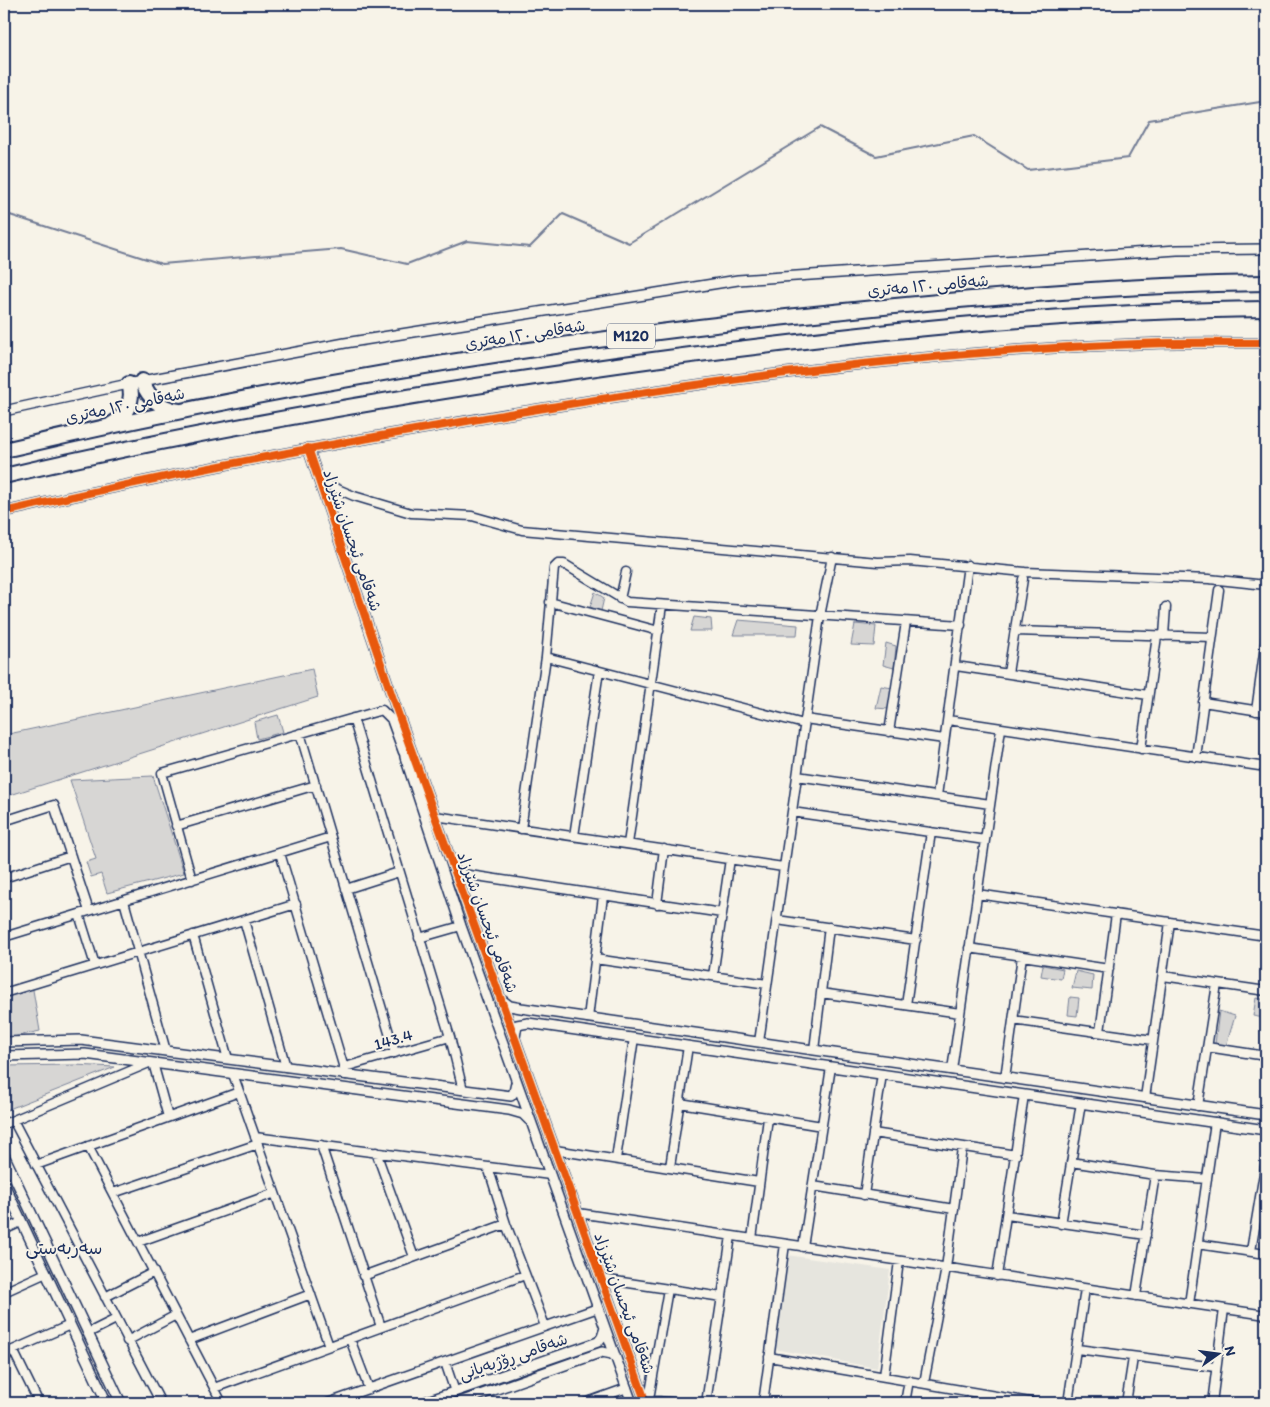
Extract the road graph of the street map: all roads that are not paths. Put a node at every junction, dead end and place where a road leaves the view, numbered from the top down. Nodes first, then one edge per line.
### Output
1 (1266, 249) edge
2 (1266, 282) edge
3 (1266, 309) edge
4 (1266, 344) edge
5 (136, 382) junction
6 (4, 411) edge
7 (180, 411) junction
8 (109, 426) junction
9 (308, 448) junction
10 (4, 450) edge
11 (4, 476) edge
12 (319, 481) junction
13 (4, 512) edge
14 (832, 557) junction
15 (968, 565) junction
16 (626, 572) dead end
17 (1023, 579) dead end
18 (1266, 585) edge
19 (1219, 590) dead end
20 (620, 599) junction
21 (550, 602) junction
22 (662, 605) junction
23 (1166, 607) dead end
24 (820, 616) junction
25 (906, 622) junction
26 (961, 625) junction
27 (659, 631) junction
28 (1015, 631) junction
29 (1160, 636) junction
30 (1212, 637) junction
31 (1266, 641) edge
32 (546, 657) junction
33 (956, 666) junction
34 (599, 671) junction
35 (1008, 673) junction
36 (651, 684) junction
37 (1148, 695) junction
38 (1203, 702) junction
39 (1256, 711) junction
40 (1266, 712) edge
41 (353, 718) junction
42 (948, 720) junction
43 (805, 721) junction
44 (1000, 729) junction
45 (890, 732) junction
46 (300, 733) junction
47 (407, 737) junction
48 (944, 739) junction
49 (1141, 749) junction
50 (1196, 756) junction
51 (405, 757) junction
52 (1266, 767) edge
53 (797, 776) junction
54 (316, 785) junction
55 (937, 796) junction
56 (990, 804) junction
57 (792, 812) junction
58 (436, 816) junction
59 (4, 821) edge
60 (176, 826) junction
61 (521, 829) junction
62 (931, 832) junction
63 (574, 836) junction
64 (331, 837) junction
65 (985, 840) junction
66 (628, 844) junction
67 (664, 849) junction
68 (280, 852) junction
69 (71, 856) junction
70 (730, 859) junction
71 (783, 866) junction
72 (399, 872) junction
73 (456, 873) junction
74 (4, 878) edge
75 (192, 880) junction
76 (346, 889) junction
77 (977, 894) junction
78 (603, 896) junction
79 (124, 900) junction
80 (296, 904) junction
81 (657, 904) junction
82 (89, 911) junction
83 (722, 913) junction
84 (80, 914) junction
85 (1116, 914) junction
86 (244, 920) junction
87 (777, 920) junction
88 (1170, 922) junction
89 (461, 926) junction
90 (830, 927) junction
91 (193, 935) junction
92 (1266, 936) edge
93 (4, 937) edge
94 (419, 938) junction
95 (916, 940) junction
96 (969, 948) junction
97 (483, 950) junction
98 (138, 952) junction
99 (471, 954) junction
100 (1022, 956) junction
101 (595, 959) junction
102 (95, 965) junction
103 (1109, 969) junction
104 (713, 976) junction
105 (1163, 976) junction
106 (767, 984) junction
107 (1217, 984) junction
108 (1266, 991) edge
109 (4, 993) edge
110 (822, 993) junction
111 (501, 999) junction
112 (906, 1005) junction
113 (529, 1009) junction
114 (960, 1013) junction
115 (588, 1018) junction
116 (1013, 1020) junction
117 (528, 1023) junction
118 (1100, 1032) junction
119 (450, 1038) junction
120 (634, 1038) junction
121 (515, 1039) junction
122 (1153, 1040) junction
123 (4, 1042) edge
124 (759, 1042) junction
125 (688, 1046) junction
126 (782, 1046) junction
127 (1207, 1047) junction
128 (814, 1050) junction
129 (166, 1051) junction
130 (395, 1053) junction
131 (4, 1056) edge
132 (1266, 1056) edge
133 (228, 1059) junction
134 (779, 1059) junction
135 (151, 1063) junction
136 (263, 1064) junction
137 (286, 1067) junction
138 (831, 1067) junction
139 (952, 1070) junction
140 (345, 1071) junction
141 (233, 1074) junction
142 (882, 1074) junction
143 (260, 1077) junction
144 (1005, 1078) junction
145 (516, 1080) junction
146 (1051, 1084) junction
147 (463, 1090) junction
148 (239, 1092) junction
149 (1024, 1095) junction
150 (511, 1096) junction
151 (1050, 1098) junction
152 (1145, 1098) junction
153 (680, 1103) junction
154 (1081, 1103) junction
155 (1198, 1106) junction
156 (509, 1110) junction
157 (1266, 1116) edge
158 (168, 1118) junction
159 (768, 1118) junction
160 (13, 1120) junction
161 (531, 1122) junction
162 (1215, 1122) junction
163 (4, 1124) edge
164 (822, 1126) junction
165 (1266, 1130) edge
166 (873, 1133) junction
167 (256, 1140) junction
168 (321, 1145) junction
169 (88, 1146) junction
170 (962, 1148) junction
171 (555, 1150) junction
172 (376, 1152) junction
173 (4, 1155) edge
174 (1016, 1156) junction
175 (616, 1160) junction
176 (1266, 1161) edge
177 (1071, 1162) junction
178 (36, 1165) junction
179 (488, 1167) junction
180 (670, 1167) junction
181 (1156, 1174) junction
182 (550, 1175) junction
183 (1207, 1179) junction
184 (759, 1182) junction
185 (4, 1184) edge
186 (813, 1186) junction
187 (1264, 1188) edge
188 (113, 1193) junction
189 (275, 1193) junction
190 (864, 1195) junction
191 (954, 1209) junction
192 (578, 1213) junction
193 (1007, 1215) junction
194 (22, 1222) junction
195 (506, 1224) junction
196 (1061, 1224) junction
197 (4, 1230) edge
198 (1146, 1235) junction
199 (731, 1236) junction
200 (752, 1239) junction
201 (138, 1242) junction
202 (785, 1244) junction
203 (1198, 1244) junction
204 (804, 1247) junction
205 (1251, 1251) junction
206 (1266, 1254) edge
207 (414, 1257) junction
208 (594, 1260) junction
209 (899, 1261) junction
210 (582, 1264) junction
211 (946, 1268) junction
212 (154, 1272) junction
213 (46, 1273) junction
214 (525, 1275) junction
215 (364, 1276) junction
216 (998, 1276) junction
217 (602, 1279) junction
218 (67, 1289) junction
219 (668, 1289) junction
220 (1085, 1289) junction
221 (4, 1292) edge
222 (55, 1294) junction
223 (311, 1294) junction
224 (1136, 1296) junction
225 (105, 1297) junction
226 (722, 1297) junction
227 (1189, 1304) junction
228 (598, 1308) junction
229 (1224, 1309) junction
230 (176, 1315) junction
231 (1266, 1315) edge
232 (116, 1319) junction
233 (70, 1325) junction
234 (545, 1326) junction
235 (381, 1328) junction
236 (605, 1328) junction
237 (88, 1333) junction
238 (350, 1339) junction
239 (189, 1340) junction
240 (128, 1341) junction
241 (598, 1342) junction
242 (329, 1346) junction
243 (1077, 1349) junction
244 (13, 1350) junction
245 (602, 1352) junction
246 (4, 1354) edge
247 (770, 1357) junction
248 (616, 1358) junction
249 (1133, 1358) junction
250 (446, 1362) junction
251 (1215, 1367) junction
252 (884, 1376) junction
253 (909, 1380) junction
254 (924, 1383) junction
255 (214, 1388) junction
256 (627, 1388) junction
257 (368, 1389) junction
258 (455, 1392) junction
259 (1266, 1398) edge
260 (647, 1401) edge
261 (39, 1403) edge
262 (107, 1403) edge
263 (121, 1403) edge
264 (160, 1403) edge
265 (222, 1403) edge
266 (328, 1403) edge
267 (422, 1403) edge
268 (457, 1403) edge
269 (585, 1403) edge
270 (632, 1403) edge
271 (680, 1403) edge
272 (706, 1403) edge
273 (763, 1403) edge
274 (905, 1403) edge
275 (1036, 1403) edge
276 (1068, 1403) edge
277 (1126, 1403) edge
278 (1212, 1403) edge
279 (1266, 1403) edge

1 - 5 street
2 - 7 highway, شەقامی ١٢٠ مەتری / M120
3 - 11 highway, M120
4 - 9 street
5 - 6 street
5 - 7 highway
5 - 8 highway
7 - 8 highway, شەقامی ١٢٠ مەتری / M120
8 - 10 highway, شەقامی ١٢٠ مەتری / M120
9 - 12 street, شەقامی ئیحسان شێرزاد
9 - 13 street
12 - 14 street
12 - 47 street, شەقامی ئیحسان شێرزاد
14 - 15 street
14 - 24 street
15 - 18 street
15 - 26 street
16 - 20 street
17 - 28 street
19 - 30 street
20 - 21 street
20 - 22 street
21 - 27 street
21 - 32 street
22 - 24 street
22 - 27 street
23 - 29 street
24 - 25 street
24 - 43 street
25 - 26 street
25 - 45 street
26 - 33 street
27 - 36 street
28 - 29 street
28 - 35 street
29 - 30 street
29 - 37 street
30 - 38 street
31 - 39 street
32 - 34 street
32 - 61 street
33 - 35 street
33 - 42 street
34 - 36 street
34 - 63 street
35 - 37 street
36 - 43 street
36 - 66 street
37 - 49 street
38 - 39 street
38 - 50 street
39 - 40 street
41 - 46 street
41 - 51 street
41 - 72 street
42 - 44 street
42 - 48 street
43 - 45 street
43 - 53 street
44 - 49 street
44 - 56 street
45 - 48 street
46 - 54 street
46 - 60 street
47 - 51 street, شەقامی ئیحسان شێرزاد
47 - 58 street, شەقامی ئیحسان شێرزاد
48 - 55 street
49 - 50 street
50 - 52 street
51 - 89 street, شەقامی ئیحسان شێرزاد
53 - 55 street
53 - 57 street
54 - 60 street
54 - 64 street
55 - 56 street
56 - 65 street
57 - 62 street
57 - 71 street
58 - 61 street
58 - 73 street, شەقامی ئیحسان شێرزاد
59 - 69 street
60 - 75 street
61 - 63 street
62 - 65 street
62 - 95 street
63 - 66 street
64 - 68 street
64 - 76 street
65 - 77 street
66 - 67 street
67 - 70 street
67 - 81 street
68 - 75 street
68 - 80 street
69 - 74 street
69 - 82 street
70 - 71 street
70 - 83 street
71 - 87 street
72 - 76 street
72 - 94 street
73 - 78 street
73 - 97 street, شەقامی ئیحسان شێرزاد
75 - 79 street
76 - 130 street
77 - 85 street
77 - 96 street
78 - 81 street
78 - 101 street
79 - 82 street
79 - 98 street
80 - 86 street
80 - 140 street
81 - 83 street
82 - 84 street
83 - 104 street
84 - 93 street
84 - 102 street
85 - 88 street
85 - 103 street
86 - 91 street
86 - 137 street
87 - 90 street
87 - 106 street
88 - 92 street
88 - 105 street
89 - 94 street
89 - 99 street, شەقامی ئیحسان شێرزاد
90 - 95 street
90 - 110 street
91 - 98 street
91 - 133 street
94 - 119 street
95 - 112 street
96 - 100 street
96 - 114 street
97 - 99 street
97 - 111 street, شەقامی ئیحسان شێرزاد
98 - 102 street
98 - 129 street
99 - 145 street, شەقامی ئیحسان شێرزاد
100 - 103 street
100 - 116 street
101 - 104 street
101 - 115 street
102 - 109 street
103 - 118 street
104 - 106 street
105 - 107 street
105 - 122 street
106 - 124 street
107 - 108 street
107 - 127 street
110 - 112 street
110 - 128 street
111 - 113 street
111 - 121 street, شەقامی ئیحسان شێرزاد
112 - 114 street
113 - 115 street
113 - 117 street
114 - 139 street
115 - 124 street
116 - 118 street
116 - 144 street
117 - 120 street
117 - 121 street
118 - 122 street
119 - 130 street, 143.4
119 - 147 street
120 - 125 street
120 - 175 street
121 - 171 street, شەقامی ئیحسان شێرزاد
122 - 152 street
123 - 129 street
124 - 126 street
125 - 134 street
125 - 153 street
126 - 128 street
126 - 134 street
127 - 132 street
127 - 155 street
128 - 139 street
129 - 133 street
130 - 140 street, 143.4
131 - 135 street
133 - 136 street
134 - 138 street
135 - 141 street
135 - 158 street
135 - 160 street
136 - 137 street
136 - 143 street
137 - 140 street
138 - 142 street
138 - 164 street
139 - 144 street
140 - 147 street
141 - 143 street
141 - 148 street
142 - 149 street
142 - 166 street
143 - 156 street
144 - 146 street
145 - 150 street
145 - 161 street, شەقامی ئیحسان شێرزاد
146 - 151 street
146 - 152 street
147 - 150 street
148 - 158 street
148 - 167 street
149 - 151 street
149 - 174 street
150 - 156 street
151 - 154 street
152 - 155 street
153 - 159 street
153 - 180 street
154 - 162 street
154 - 177 street
155 - 157 street
156 - 161 street
158 - 169 street
159 - 164 street
159 - 184 street
160 - 163 street
160 - 178 street
161 - 182 street, شەقامی ئیحسان شێرزاد
162 - 165 street
162 - 183 street
164 - 186 street
166 - 170 street
166 - 190 street
167 - 168 street
167 - 188 street
167 - 189 street
168 - 172 street
168 - 215 street
169 - 178 street
169 - 188 street
170 - 174 street
170 - 191 street
171 - 175 street
171 - 192 street, شەقامی ئیحسان شێرزاد
172 - 179 street
172 - 207 street
173 - 218 street
174 - 193 street
175 - 180 street
176 - 187 street
177 - 181 street
177 - 196 street
178 - 225 street
179 - 182 street
179 - 195 street
180 - 184 street
181 - 183 street
181 - 198 street
182 - 210 street, شەقامی ئیحسان شێرزاد
183 - 203 street
184 - 200 street
185 - 194 street
186 - 190 street
186 - 204 street
187 - 205 street
188 - 201 street
189 - 201 street
189 - 223 street
190 - 191 street
191 - 211 street
192 - 199 street
192 - 208 street, شەقامی ئیحسان شێرزاد
193 - 196 street
193 - 216 street
194 - 197 street
194 - 213 street
195 - 207 street
195 - 214 street
196 - 198 street
198 - 224 street
199 - 200 street
199 - 226 street
200 - 202 street
201 - 212 street
202 - 204 street
202 - 247 street
203 - 205 street
203 - 227 street
204 - 209 street
205 - 206 street
207 - 215 street
208 - 210 street
208 - 217 street, شەقامی ئیحسان شێرزاد
209 - 211 street
209 - 252 street
210 - 228 street, شەقامی ئیحسان شێرزاد
211 - 216 street
211 - 254 street
212 - 225 street
212 - 230 street
213 - 221 street
213 - 222 street
214 - 234 street
214 - 235 street
215 - 235 street
216 - 220 street
217 - 219 street
217 - 260 street, شەقامی ئیحسان شێرزاد
218 - 222 street
218 - 237 street
219 - 226 street
219 - 260 street
220 - 224 street
220 - 243 street
222 - 233 street
223 - 239 street
223 - 242 street
224 - 227 street
225 - 232 street
226 - 272 street
227 - 229 street
228 - 234 street
228 - 236 street, شەقامی ئیحسان شێرزاد
229 - 231 street
229 - 251 street
230 - 239 street
230 - 240 street
232 - 237 street
232 - 240 street
233 - 244 street
233 - 262 street
234 - 250 street
235 - 238 street
236 - 241 street
236 - 248 street, شەقامی ئیحسان شێرزاد
237 - 263 street
238 - 242 street
238 - 257 street
239 - 255 street
240 - 264 street
241 - 245 street
241 - 258 street, شەقامی ڕۆژبەیانی
242 - 255 street
243 - 249 street
243 - 276 street
244 - 246 street
244 - 261 street
245 - 248 street
245 - 268 street, شەقامی ڕۆژبەیانی
247 - 252 street
247 - 273 street
248 - 256 street, شەقامی ئیحسان شێرزاد
249 - 251 street
249 - 277 street
250 - 257 street
250 - 258 street
251 - 278 street
252 - 253 street
253 - 254 street
253 - 274 street
254 - 275 street
255 - 265 street
256 - 269 street
256 - 270 street, شەقامی ئیحسان شێرزاد
257 - 266 street
258 - 267 street, شەقامی ڕۆژبەیانی
259 - 279 street
260 - 271 street

